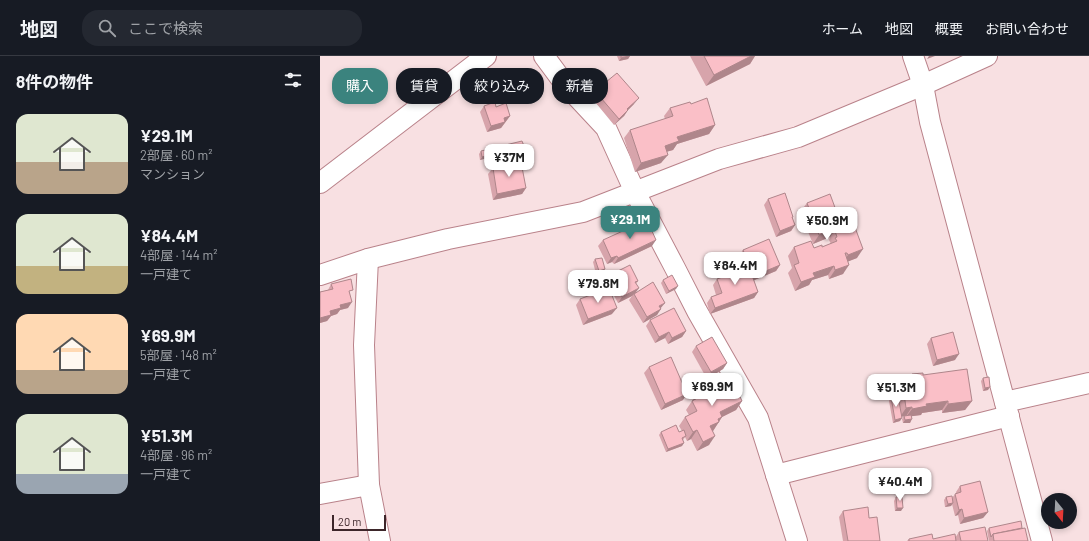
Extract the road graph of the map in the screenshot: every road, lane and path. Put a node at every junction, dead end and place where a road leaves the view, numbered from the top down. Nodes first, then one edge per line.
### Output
1 (486, 56) edge
2 (544, 56) edge
3 (913, 56) edge
4 (987, 56) edge
5 (923, 85) junction
6 (320, 182) edge
7 (635, 192) junction
8 (368, 259) junction
9 (320, 274) edge
10 (1089, 383) edge
11 (1007, 409) junction
12 (776, 475) junction
13 (369, 485) junction
14 (320, 494) edge
15 (380, 541) edge
16 (797, 541) edge
17 (1042, 541) edge

1 - 6 street
2 - 7 street
3 - 5 street
4 - 5 street
5 - 7 street
5 - 11 street
7 - 8 street
7 - 12 street
8 - 9 street
8 - 13 street
10 - 11 street
11 - 12 street
11 - 17 street
12 - 16 street
13 - 14 street
13 - 15 street

